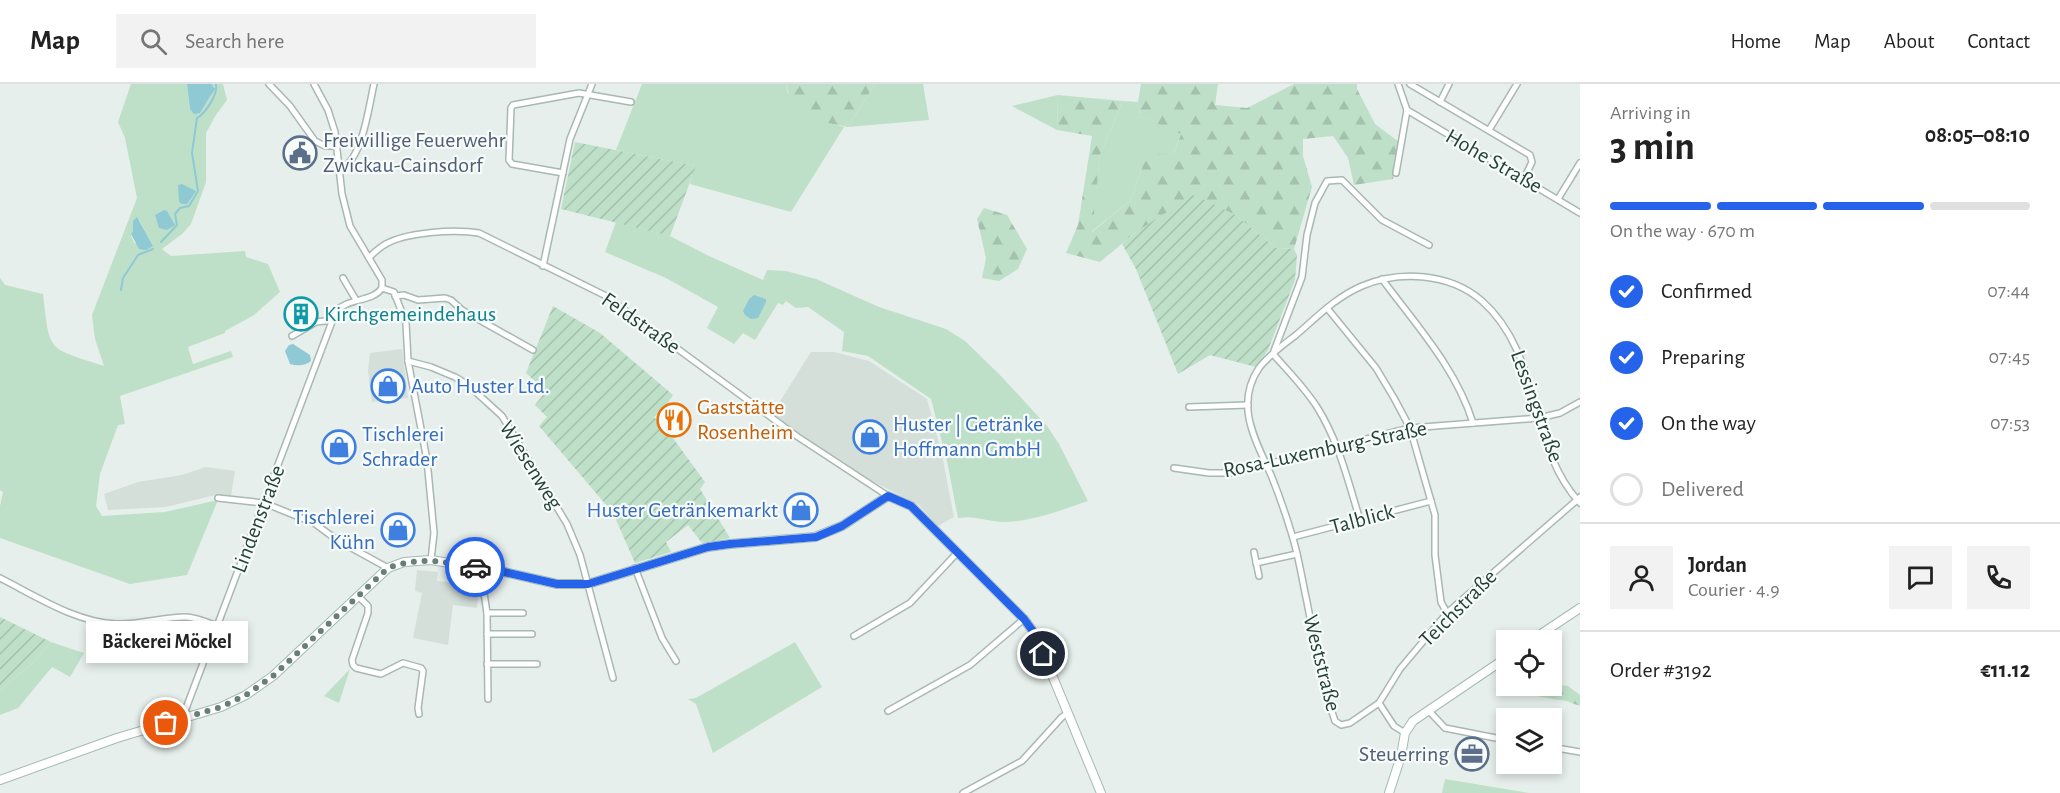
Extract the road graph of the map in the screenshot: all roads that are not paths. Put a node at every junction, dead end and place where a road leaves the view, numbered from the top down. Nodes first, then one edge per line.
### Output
1 (269, 84) edge
2 (314, 84) edge
3 (374, 84) edge
4 (592, 84) edge
5 (1398, 84) edge
6 (1410, 84) edge
7 (1449, 84) edge
8 (1517, 84) edge
9 (588, 94) junction
10 (631, 102) dead end
11 (1440, 102) junction
12 (1407, 110) junction
13 (1490, 130) junction
14 (336, 146) junction
15 (1580, 163) edge
16 (339, 169) junction
17 (563, 173) junction
18 (1396, 173) dead end
19 (1524, 179) junction
20 (1558, 199) junction
21 (1580, 213) edge
22 (1429, 245) dead end
23 (369, 258) junction
24 (543, 266) junction
25 (343, 278) dead end
26 (1382, 279) junction
27 (382, 288) junction
28 (395, 296) junction
29 (356, 300) junction
30 (1327, 308) junction
31 (333, 320) junction
32 (292, 336) dead end
33 (533, 350) dead end
34 (1273, 354) junction
35 (408, 361) junction
36 (1580, 402) edge
37 (1248, 405) junction
38 (1189, 407) dead end
39 (1539, 418) junction
40 (1473, 423) junction
41 (1410, 428) junction
42 (1338, 447) junction
43 (1265, 465) junction
44 (1174, 468) dead end
45 (888, 496) junction
46 (218, 498) dead end
47 (1579, 500) edge
48 (1431, 501) junction
49 (264, 503) junction
50 (1360, 520) junction
51 (1293, 537) junction
52 (1254, 552) dead end
53 (957, 553) junction
54 (1297, 555) junction
55 (431, 560) junction
56 (1256, 563) junction
57 (388, 568) junction
58 (636, 568) junction
59 (487, 570) junction
60 (1259, 576) dead end
61 (0, 578) edge
62 (588, 584) junction
63 (358, 596) junction
64 (1580, 608) edge
65 (523, 612) dead end
66 (487, 613) junction
67 (1447, 613) junction
68 (1024, 619) junction
69 (217, 626) junction
70 (1547, 630) edge
71 (487, 634) junction
72 (532, 634) dead end
73 (854, 636) dead end
74 (676, 661) dead end
75 (487, 664) junction
76 (537, 664) dead end
77 (1496, 665) edge
78 (613, 678) dead end
79 (488, 699) dead end
80 (1379, 703) junction
81 (1428, 710) junction
82 (888, 711) dead end
83 (1068, 713) junction
84 (419, 714) dead end
85 (182, 718) junction
86 (1405, 733) junction
87 (1496, 738) edge
88 (1562, 749) edge
89 (1580, 752) edge
90 (0, 780) edge
91 (963, 793) edge
92 (1101, 793) edge
93 (1389, 793) edge

1 - 14 street
2 - 14 street
3 - 16 street
4 - 9 street
5 - 12 street
6 - 11 street
7 - 11 street
8 - 13 street
9 - 10 street
9 - 17 street
9 - 17 street
11 - 13 street
12 - 18 street
12 - 19 street, Hohe Straße
13 - 19 street
14 - 16 street
15 - 20 street
16 - 23 street
17 - 24 street
19 - 20 street, Hohe Straße
20 - 21 street, Hohe Straße
22 - 34 street
23 - 24 street, Feldstraße
23 - 27 street
24 - 45 street, Feldstraße
25 - 29 street
26 - 30 street, Lessingstraße
26 - 39 street, Lessingstraße
26 - 40 street
27 - 28 street
27 - 29 street, Lindenstraße
28 - 33 street
28 - 35 street
29 - 31 street, Lindenstraße
30 - 34 street, Lessingstraße
30 - 41 street
31 - 32 street, Lindenstraße
31 - 49 street, Lindenstraße
34 - 37 street, Weststraße
34 - 42 street
35 - 55 street
35 - 62 street, Wiesenweg
36 - 39 street, Rosa-Luxemburg-Straße
37 - 38 street
37 - 43 street, Weststraße
39 - 40 street, Rosa-Luxemburg-Straße
39 - 47 street, Lessingstraße
40 - 41 street, Rosa-Luxemburg-Straße
41 - 42 street, Rosa-Luxemburg-Straße
41 - 48 street
42 - 43 street, Rosa-Luxemburg-Straße
42 - 50 street
43 - 44 street, Rosa-Luxemburg-Straße
43 - 51 street, Weststraße
45 - 53 street
45 - 58 street
46 - 49 street
47 - 67 street, Teichstraße
48 - 50 street, Talblick
48 - 67 street
49 - 57 street
49 - 69 street, Lindenstraße
50 - 51 street, Talblick
51 - 54 street, Weststraße
52 - 56 street
53 - 68 street
53 - 73 street
54 - 56 street
54 - 80 street, Weststraße
55 - 57 street
55 - 59 street
56 - 60 street
57 - 63 street
58 - 62 street
58 - 74 street
59 - 62 street
59 - 66 street
61 - 69 street
62 - 78 street, Wiesenweg
63 - 84 street
63 - 85 street
64 - 70 street
65 - 66 street
66 - 71 street
67 - 80 street, Teichstraße
68 - 82 street
68 - 83 street
69 - 85 street, Lindenstraße
71 - 72 street
71 - 75 street
75 - 76 street
75 - 79 street
77 - 81 street
80 - 86 street
81 - 86 street
81 - 87 street
83 - 91 street
83 - 92 street
85 - 90 street
86 - 93 street
88 - 89 street

